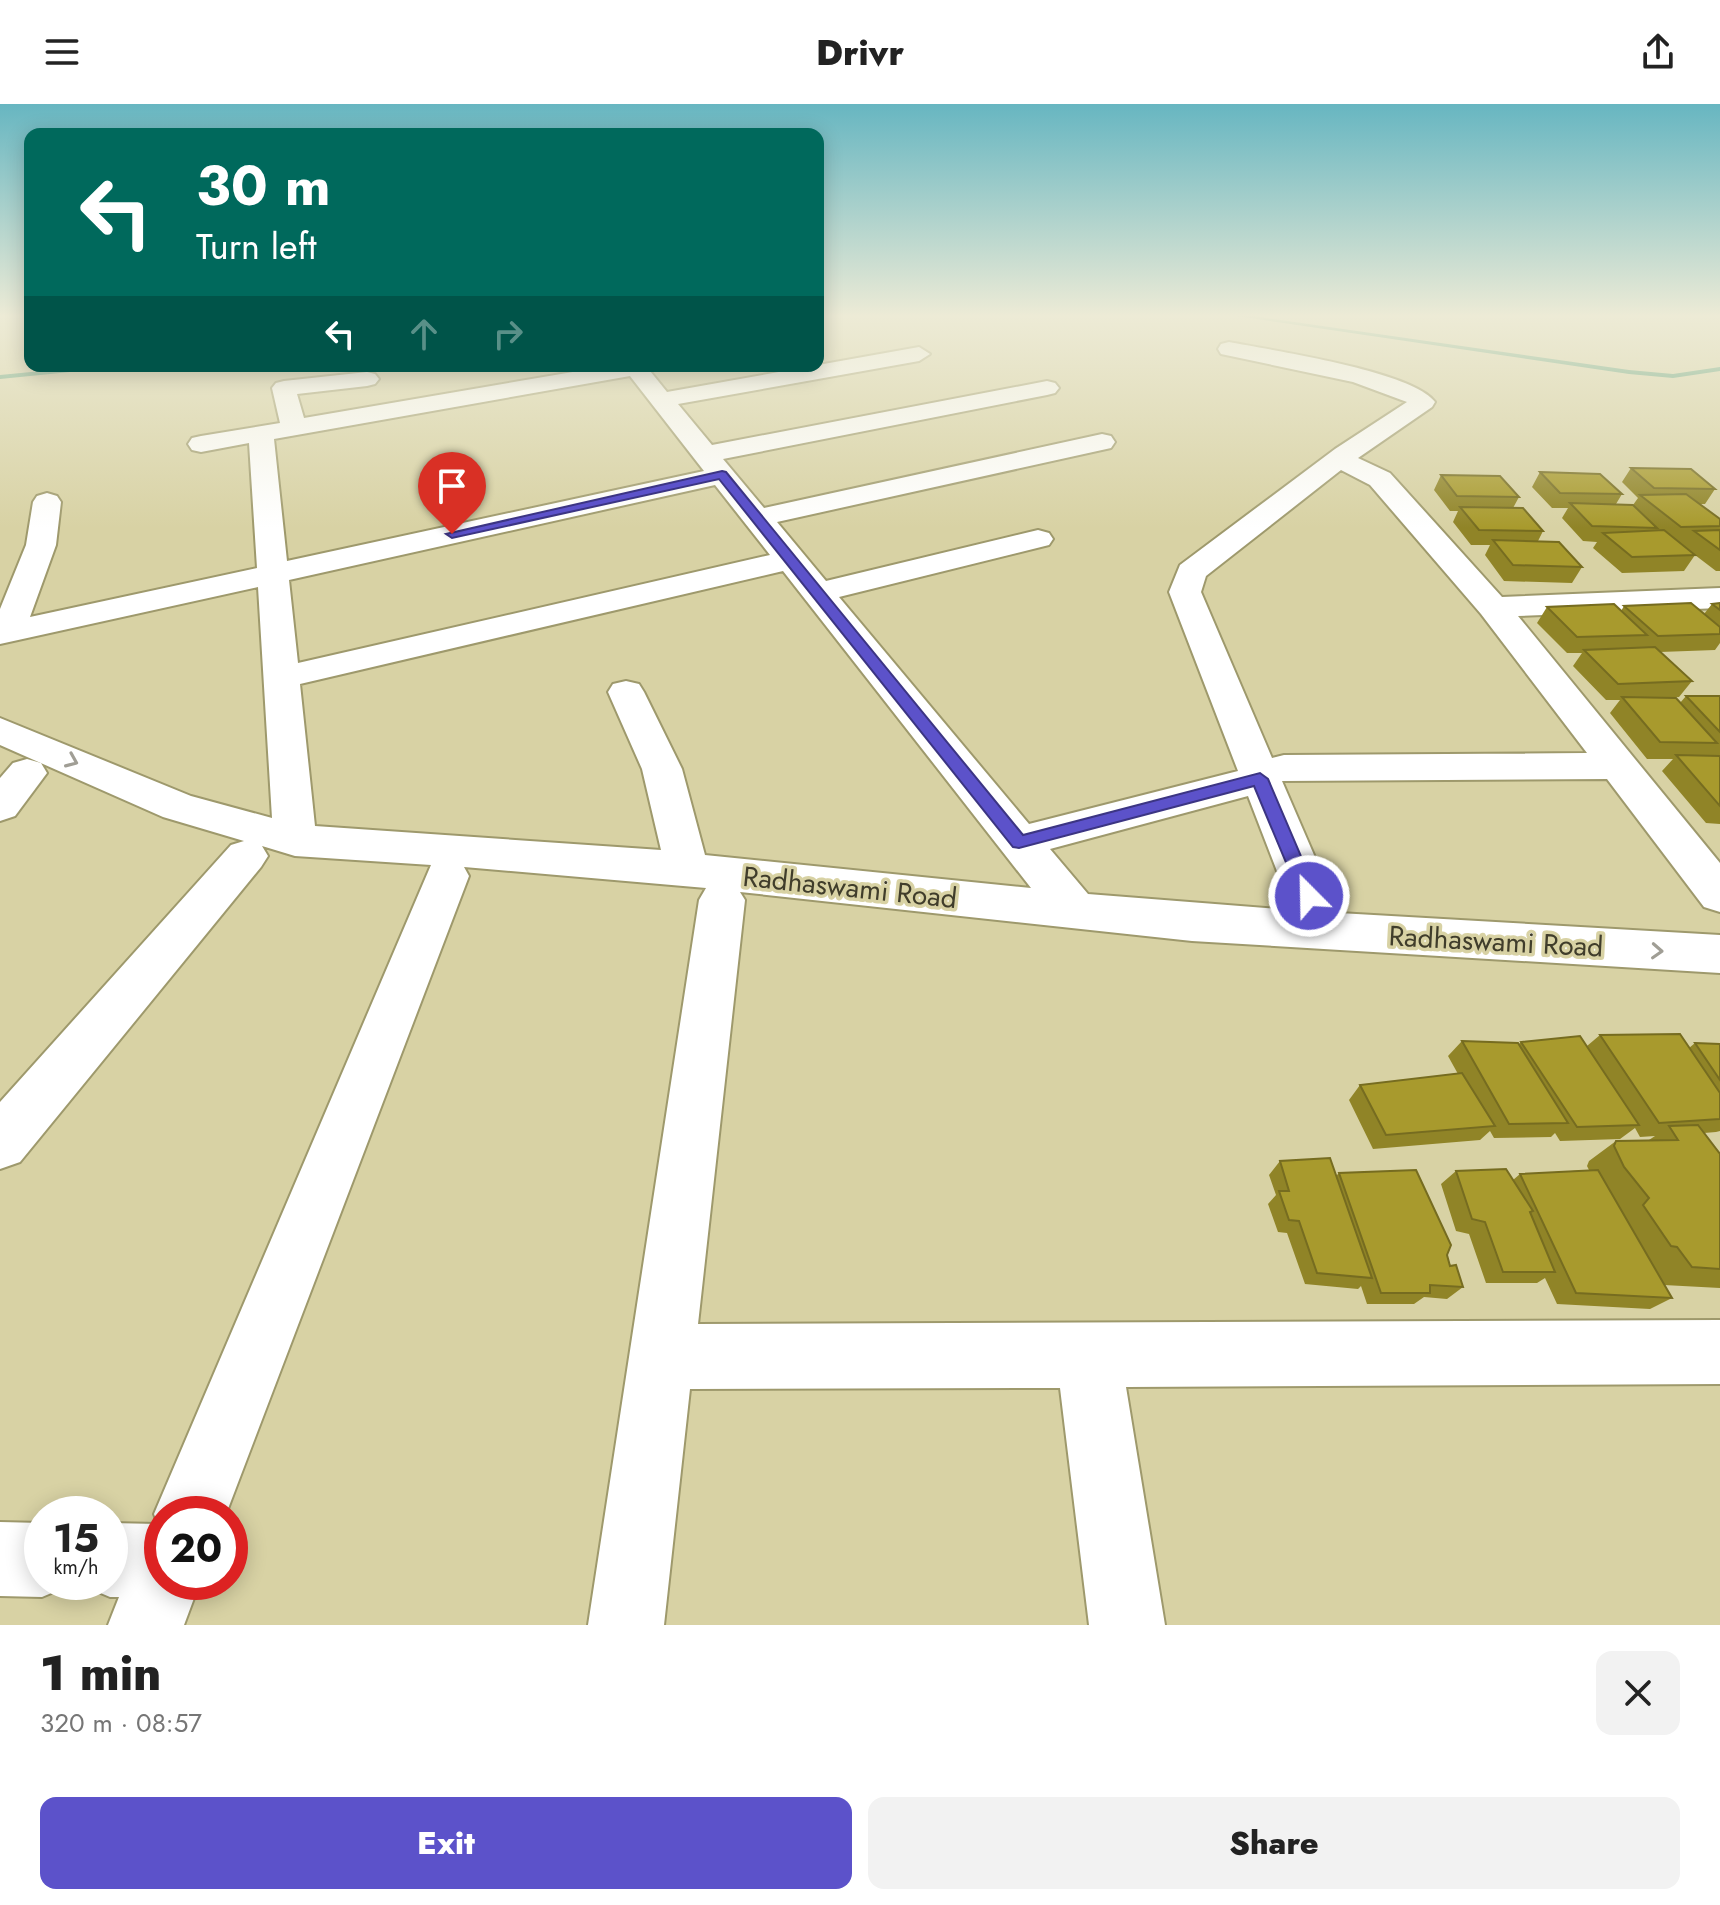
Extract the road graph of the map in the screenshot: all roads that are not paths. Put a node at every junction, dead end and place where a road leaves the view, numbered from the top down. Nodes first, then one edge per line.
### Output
1 (303, 386) edge
2 (575, 386) edge
3 (656, 386) edge
4 (1393, 386) edge
5 (1047, 388) dead end
6 (294, 428) junction
7 (261, 434) junction
8 (1102, 442) dead end
9 (201, 444) dead end
10 (1340, 459) junction
11 (714, 464) junction
12 (47, 502) dead end
13 (757, 518) junction
14 (1038, 539) dead end
15 (791, 560) junction
16 (273, 574) junction
17 (817, 593) junction
18 (1720, 598) edge
19 (1493, 607) junction
20 (4, 633) edge
21 (281, 678) junction
22 (626, 692) dead end
23 (0, 730) edge
24 (1619, 766) junction
25 (1272, 773) junction
26 (9, 780) edge
27 (295, 840) junction
28 (1019, 842) junction
29 (246, 856) junction
30 (447, 876) junction
31 (705, 884) junction
32 (1720, 895) edge
33 (1075, 911) junction
34 (1323, 931) junction
35 (1720, 954) edge
36 (1720, 984) edge
37 (0, 1143) edge
38 (1720, 1352) edge
39 (1088, 1355) junction
40 (661, 1357) junction
41 (197, 1496) edge
42 (0, 1559) edge
43 (24, 1560) edge
44 (156, 1600) edge
45 (146, 1625) edge
46 (626, 1625) edge
47 (1127, 1625) edge

1 - 6 street
2 - 6 street
3 - 11 street
4 - 10 street
5 - 11 street
6 - 7 street
7 - 9 street
7 - 16 street
8 - 13 street
10 - 19 street
10 - 25 street
11 - 13 street
11 - 16 street
12 - 20 street
13 - 15 street
14 - 17 street
15 - 17 street
15 - 21 street
16 - 20 street
16 - 21 street
17 - 28 street
18 - 19 street
19 - 24 street
21 - 27 street
22 - 31 street
23 -> 27 street, Radhaswami Road
24 - 25 street
24 - 32 street
25 - 28 street
25 - 34 street
26 - 29 street, Radhaswami Road
27 - 31 street, Radhaswami Road
28 - 33 street
29 - 30 street, Radhaswami Road
29 - 37 street
30 - 31 street, Radhaswami Road
30 - 41 street
31 - 33 street, Radhaswami Road
31 - 36 street, Radhaswami Road
31 - 40 street
33 - 34 street, Radhaswami Road
34 -> 35 street, Radhaswami Road
38 - 39 street
39 - 40 street
39 - 47 street
40 - 46 street
42 - 43 street
44 - 45 street

